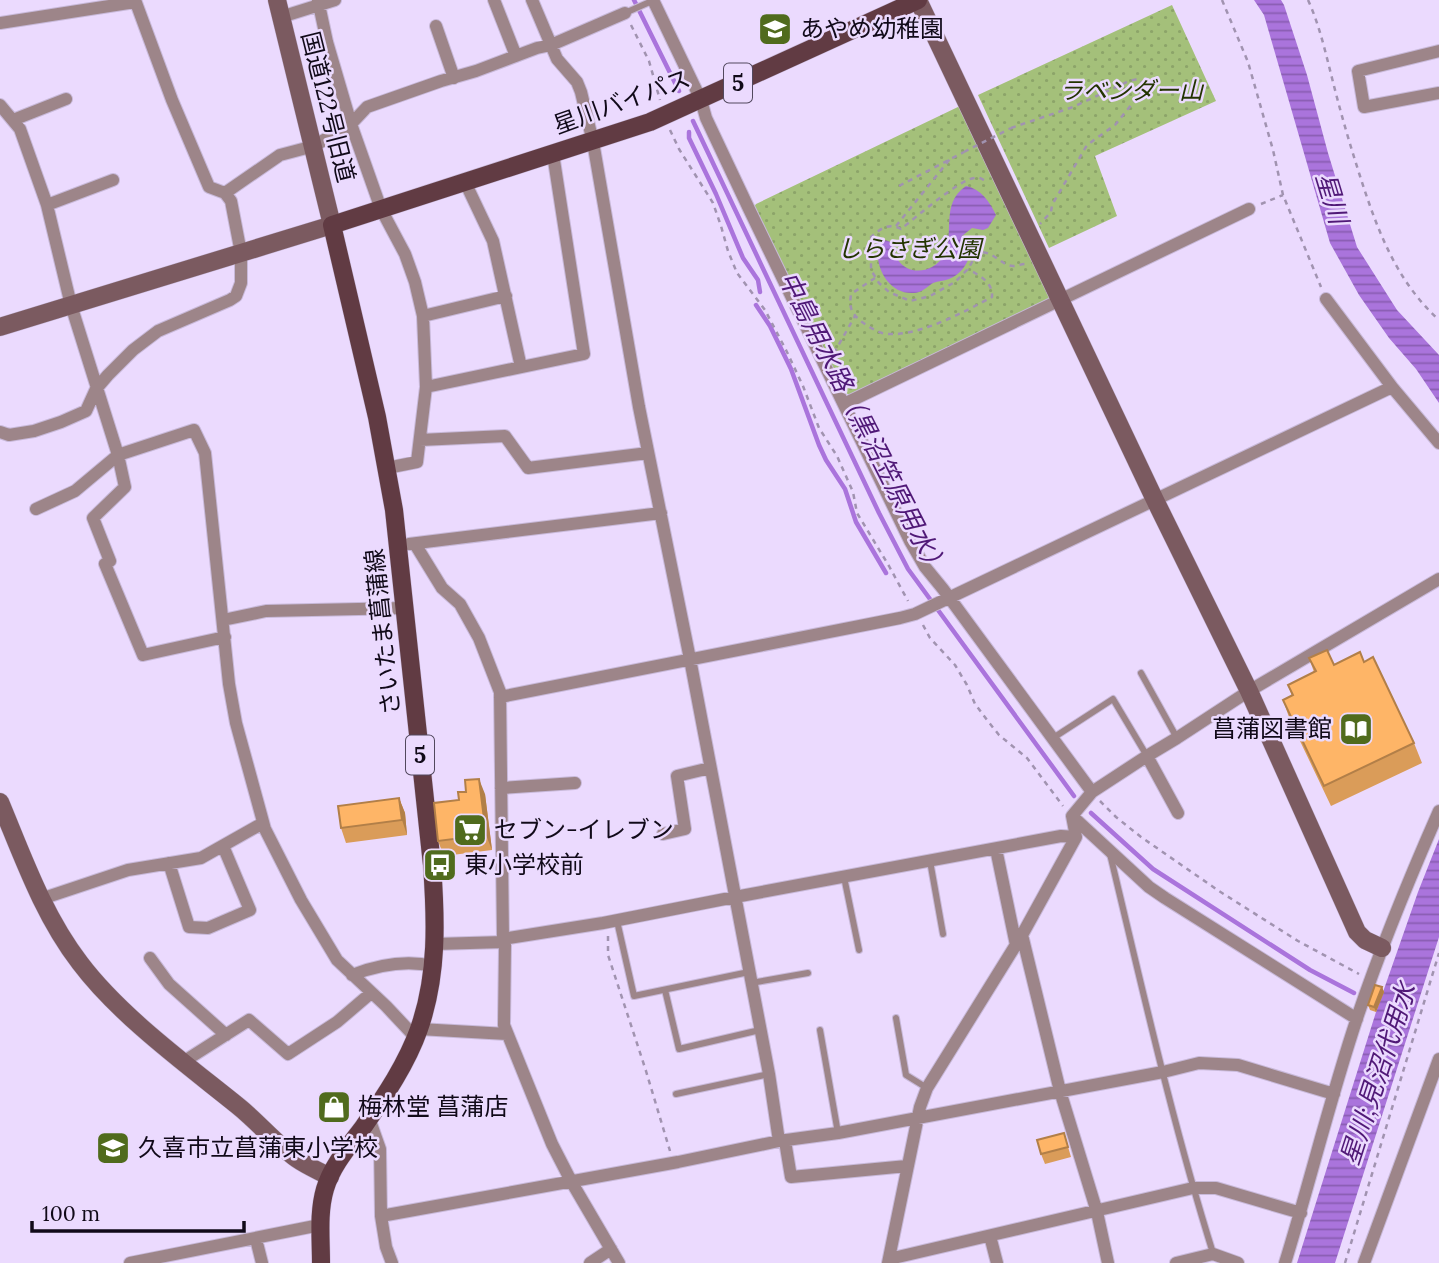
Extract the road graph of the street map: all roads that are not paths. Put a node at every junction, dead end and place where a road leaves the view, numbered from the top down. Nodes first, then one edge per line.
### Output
1 (335, 0) edge
2 (494, 0) edge
3 (532, 0) edge
4 (918, 0) edge
5 (135, 1) edge
6 (652, 1) edge
7 (318, 3) edge
8 (279, 9) edge
9 (628, 15) joint
10 (0, 23) edge
11 (436, 26) dead end
12 (551, 45) junction
13 (1439, 51) edge
14 (516, 56) junction
15 (454, 78) junction
16 (1439, 93) edge
17 (66, 99) dead end
18 (701, 100) junction
19 (0, 105) edge
20 (13, 120) junction
21 (351, 124) junction
22 (593, 142) junction
23 (313, 146) junction
24 (553, 154) junction
25 (113, 180) dead end
26 (465, 182) junction
27 (225, 193) junction
28 (47, 205) junction
29 (381, 209) junction
30 (1249, 209) road end
31 (332, 225) junction
32 (241, 253) junction
33 (506, 296) junction
34 (1326, 299) road end
35 (1060, 301) junction
36 (71, 305) junction
37 (423, 316) junction
38 (0, 327) edge
39 (522, 367) junction
40 (426, 387) junction
41 (1392, 387) junction
42 (96, 389) junction
43 (844, 404) junction
44 (0, 432) edge
45 (419, 440) junction
46 (1439, 443) edge
47 (648, 453) junction
48 (118, 455) junction
49 (387, 468) junction
50 (1154, 500) junction
51 (36, 509) dead end
52 (661, 513) junction
53 (407, 544) junction
54 (1439, 579) edge
55 (946, 599) junction
56 (405, 608) junction
57 (223, 620) junction
58 (225, 636) junction
59 (690, 659) junction
60 (1141, 673) dead end
61 (1249, 691) junction
62 (500, 697) junction
63 (1053, 738) junction
64 (1177, 738) junction
65 (1147, 756) junction
66 (710, 768) junction
67 (575, 783) dead end
68 (501, 788) junction
69 (1089, 794) junction
70 (0, 802) edge
71 (1439, 811) edge
72 (1178, 813) dead end
73 (1074, 814) junction
74 (263, 823) junction
75 (6, 832) edge
76 (663, 834) dead end
77 (1076, 837) junction
78 (223, 846) junction
79 (1109, 848) junction
80 (996, 849) junction
81 (930, 861) junction
82 (169, 863) junction
83 (844, 877) junction
84 (735, 897) junction
85 (41, 898) junction
86 (617, 922) junction
87 (943, 934) dead end
88 (1019, 940) junction
89 (504, 941) junction
90 (435, 944) junction
91 (1382, 948) junction
92 (859, 950) dead end
93 (150, 958) dead end
94 (433, 966) junction
95 (808, 973) dead end
96 (352, 975) junction
97 (750, 978) junction
98 (665, 990) junction
99 (371, 993) junction
100 (896, 1018) dead end
101 (1357, 1019) junction
102 (760, 1030) junction
103 (820, 1030) dead end
104 (417, 1033) junction
105 (507, 1034) junction
106 (226, 1035) junction
107 (1439, 1059) edge
108 (183, 1062) junction
109 (1163, 1072) junction
110 (769, 1074) junction
111 (927, 1088) junction
112 (1060, 1091) junction
113 (676, 1094) dead end
114 (1334, 1094) junction
115 (369, 1118) junction
116 (918, 1118) junction
117 (838, 1133) junction
118 (782, 1141) junction
119 (907, 1166) junction
120 (330, 1177) junction
121 (571, 1181) junction
122 (1193, 1188) junction
123 (1097, 1212) junction
124 (1301, 1213) junction
125 (381, 1216) junction
126 (320, 1225) junction
127 (990, 1236) junction
128 (256, 1239) junction
129 (611, 1250) junction
130 (1213, 1254) junction
131 (889, 1261) edge
132 (130, 1263) edge
133 (262, 1263) edge
134 (321, 1263) edge
135 (392, 1263) edge
136 (590, 1263) edge
137 (619, 1263) edge
138 (997, 1263) edge
139 (1108, 1263) edge
140 (1176, 1263) edge
141 (1238, 1263) edge
142 (1285, 1263) edge
143 (1364, 1263) edge

1 - 7 street
2 - 14 street
3 - 12 street
4 - 18 main road, 星川バイパス / 5
4 - 35 street
5 - 10 street
5 - 27 street
6 - 9 lane
6 - 18 street
7 - 8 street
7 - 21 street
8 - 23 street, 国道122号旧道
9 - 12 street
11 - 15 street
12 - 14 street
12 - 22 street
13 - 16 street
14 - 15 street
15 - 21 street
17 - 20 street
18 - 22 main road, 星川バイパス / 5
18 - 43 street
19 - 20 street
20 - 28 street
21 - 23 street
21 - 29 street
22 - 24 main road, 星川バイパス / 5
22 - 47 street
23 - 27 street
23 - 31 street, 国道122号旧道
24 - 26 main road, 星川バイパス / 5
24 - 39 street
25 - 28 street
26 - 29 main road, 星川バイパス / 5
26 - 33 street
27 - 32 street
28 - 36 street
29 - 31 main road, 星川バイパス / 5
29 - 37 street
30 - 35 street
31 - 32 street
31 - 49 main road, さいたま菖蒲線 / 5
32 - 36 street
32 - 42 street
33 - 37 street
33 - 39 street
34 - 41 street
35 - 43 street
35 - 50 street
36 - 38 street
36 - 42 street
37 - 40 street
39 - 40 street
40 - 45 street
41 - 46 street
41 - 50 street
42 - 44 street
42 - 48 street
43 - 55 street
45 - 47 street
45 - 49 street
47 - 52 street
48 - 51 street
48 - 57 street
48 - 58 street
49 - 53 main road, さいたま菖蒲線 / 5
50 - 55 street
50 - 61 street
52 - 53 street
52 - 59 street
53 - 56 main road, さいたま菖蒲線 / 5
53 - 62 street
54 - 61 street
55 - 59 street
55 - 63 street
56 - 57 street
56 - 90 main road, さいたま菖蒲線 / 5
57 - 58 street
58 - 74 street
59 - 62 street
59 - 66 street
60 - 64 lane
61 - 64 street
61 - 91 street
62 - 68 street
63 - 65 lane
63 - 69 street
64 - 65 street
65 - 69 street
65 - 72 street
66 - 76 street
66 - 84 street
67 - 68 street
68 - 89 street
69 - 73 street
70 - 75 street
71 - 91 street
73 - 77 street
73 - 79 street
74 - 78 street
74 - 96 street
75 - 85 street
77 - 80 street
77 - 88 street
78 - 82 street
78 - 82 street
79 - 101 street
79 - 109 lane
80 - 81 street
80 - 88 street
81 - 83 street
81 - 87 lane
82 - 85 street
83 - 84 street
83 - 92 lane
84 - 86 street
84 - 97 street
85 - 108 street
86 - 89 street
86 - 98 lane
88 - 111 street
88 - 112 street
89 - 90 street
89 - 105 street
90 - 94 main road, さいたま菖蒲線 / 5
91 - 101 street
93 - 106 street
94 - 96 street
94 - 104 main road, さいたま菖蒲線 / 5
95 - 97 lane
96 - 99 street
97 - 98 lane
97 - 102 street
98 - 102 lane
99 - 104 street
99 - 106 street
100 - 111 lane
101 - 114 street
102 - 110 street
103 - 117 lane
104 - 105 street
104 - 115 main road, さいたま菖蒲線 / 5
105 - 121 street
106 - 108 street
107 - 143 street
108 - 120 street
109 - 112 street
109 - 114 street
109 - 122 lane
110 - 113 lane
110 - 118 street
111 - 116 street
112 - 116 street
112 - 123 street
114 - 124 street
115 - 120 main road, さいたま菖蒲線 / 5
115 - 125 street
116 - 117 street
116 - 119 street
117 - 118 street
118 - 119 street
118 - 121 street
119 - 131 street
120 - 126 main road, さいたま菖蒲線 / 5
121 - 125 street
121 - 129 street
122 - 123 street
122 - 124 street
122 - 130 lane
123 - 127 street
123 - 139 street
124 - 142 street
125 - 135 street
126 - 128 street
126 - 134 main road, さいたま菖蒲線 / 5
127 - 131 street
127 - 138 street
128 - 132 street
128 - 133 street
129 - 136 street
129 - 137 street
130 - 140 street
130 - 141 street

